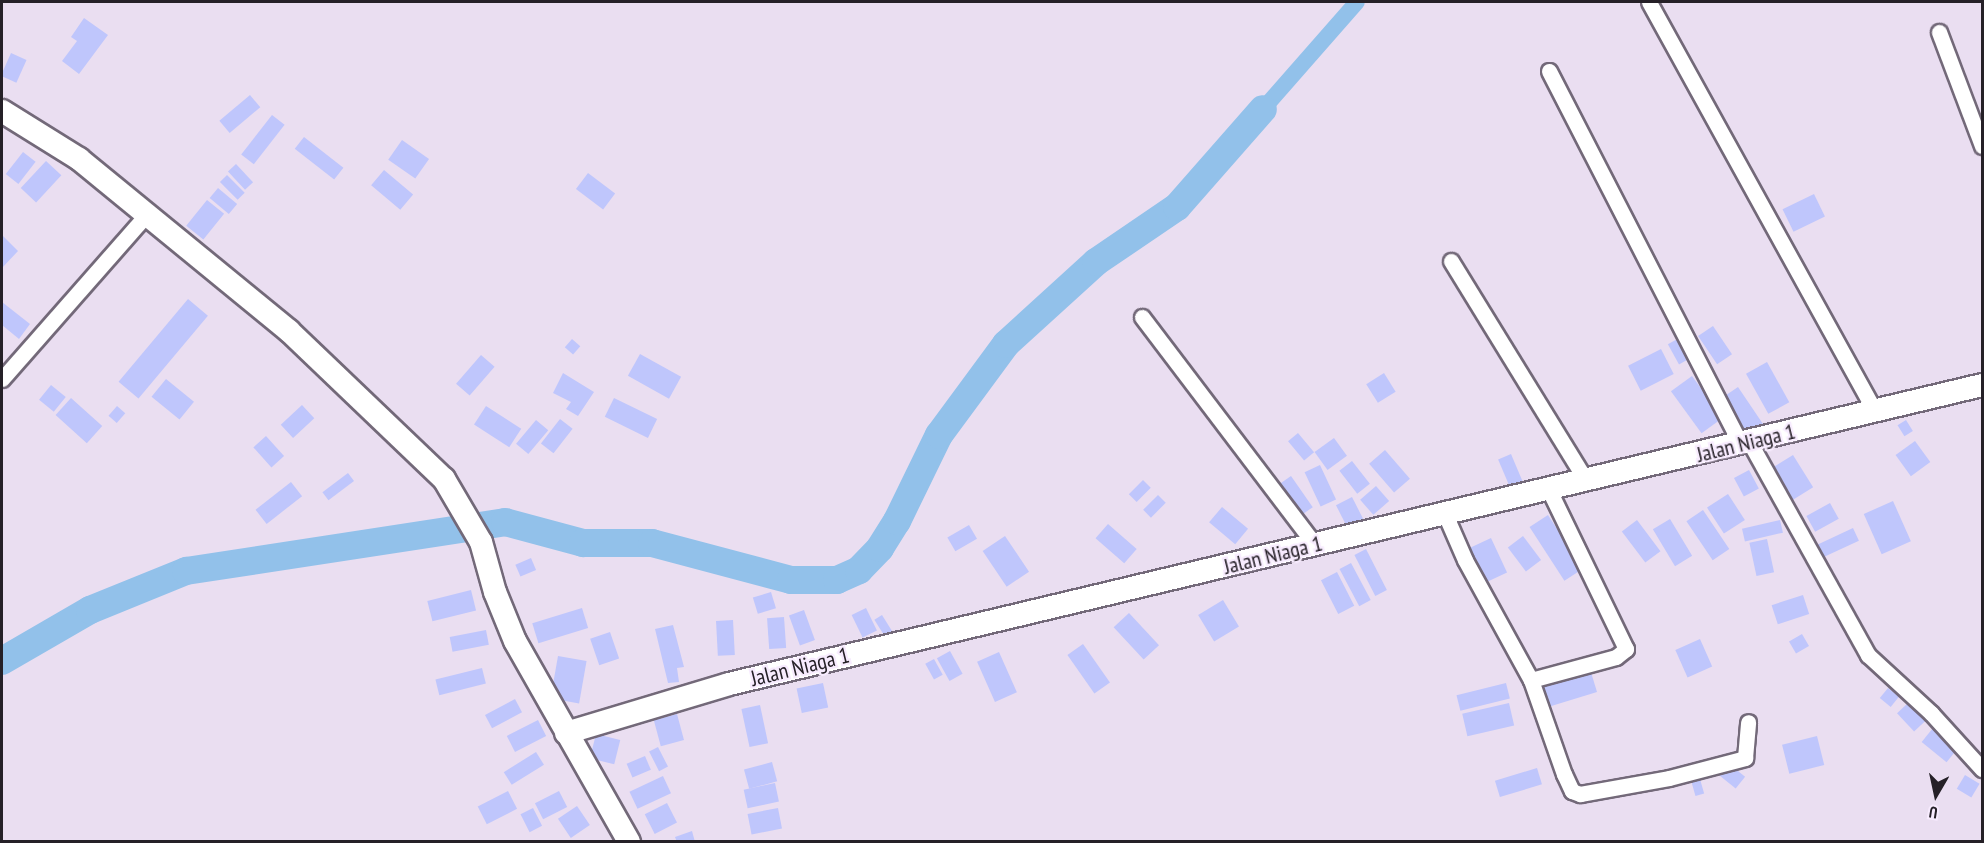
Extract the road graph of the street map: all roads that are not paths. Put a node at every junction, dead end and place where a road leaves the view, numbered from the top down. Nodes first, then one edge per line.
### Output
1 (1649, 2) edge
2 (1940, 32) dead end
3 (1549, 71) dead end
4 (2, 111) edge
5 (1983, 146) edge
6 (145, 216) junction
7 (1450, 261) dead end
8 (1142, 317) dead end
9 (2, 379) edge
10 (1983, 385) edge
11 (1875, 411) junction
12 (1745, 444) junction
13 (1587, 482) junction
14 (1549, 490) junction
15 (1445, 514) junction
16 (1315, 544) junction
17 (1531, 680) junction
18 (1748, 723) dead end
19 (566, 734) junction
20 (1983, 769) edge
21 (629, 842) edge

1 - 11 street
2 - 5 street
3 - 12 street
4 - 6 street
6 - 9 street
6 - 19 street
7 - 13 street
8 - 16 street
10 - 11 street, Jalan Niaga 1
11 - 12 street, Jalan Niaga 1
12 - 13 street, Jalan Niaga 1
12 - 20 street
13 - 14 street, Jalan Niaga 1
14 - 15 street, Jalan Niaga 1
14 - 17 street
15 - 16 street, Jalan Niaga 1
15 - 17 street
16 - 19 street, Jalan Niaga 1
17 - 18 street
19 - 21 street

